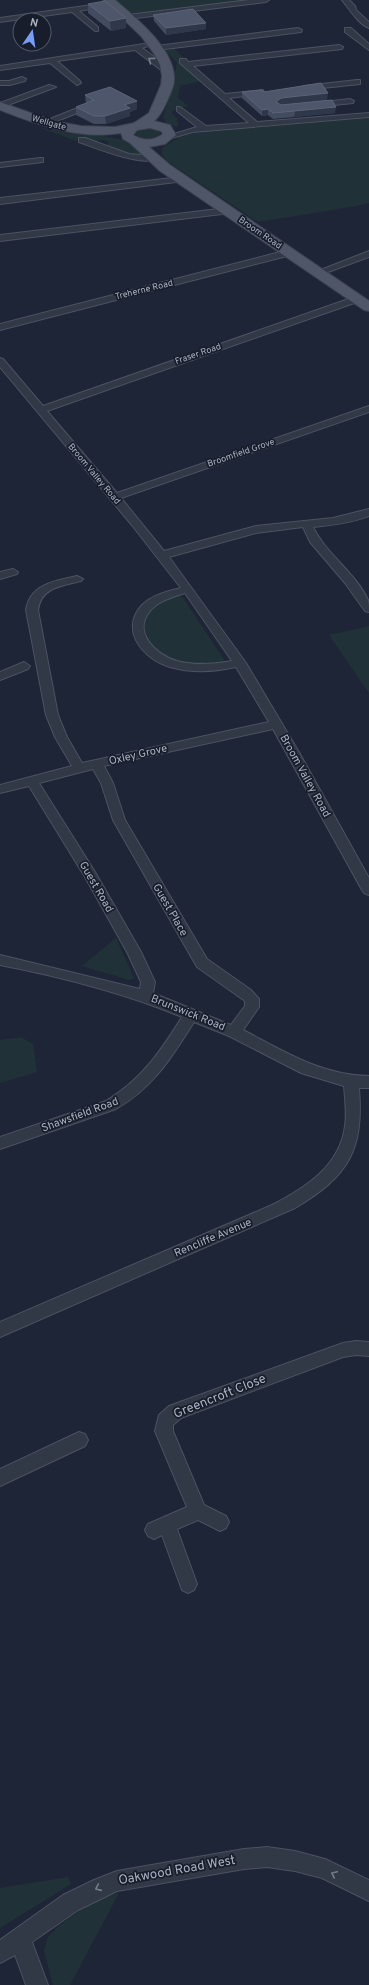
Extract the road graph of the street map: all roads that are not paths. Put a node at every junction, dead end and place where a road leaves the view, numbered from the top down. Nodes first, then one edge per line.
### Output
1 (266, 0) edge
2 (345, 0) edge
3 (111, 2) edge
4 (73, 8) junction
5 (128, 18) junction
6 (0, 20) edge
7 (364, 27) edge
8 (95, 29) dead end
9 (298, 30) dead end
10 (144, 46) dead end
11 (136, 47) junction
12 (339, 47) dead end
13 (157, 48) junction
14 (369, 48) edge
15 (51, 60) junction
16 (0, 68) edge
17 (168, 71) junction
18 (22, 79) dead end
19 (358, 82) dead end
20 (0, 83) edge
21 (77, 83) dead end
22 (52, 87) dead end
23 (297, 89) edge
24 (268, 92) edge
25 (223, 96) junction
26 (350, 101) dead end
27 (337, 102) junction
28 (309, 105) edge
29 (2, 109) edge
30 (180, 109) dead end
31 (78, 111) edge
32 (369, 115) edge
33 (154, 116) junction
34 (347, 117) junction
35 (44, 123) junction
36 (256, 125) junction
37 (204, 129) junction
38 (134, 133) junction
39 (164, 133) junction
40 (102, 137) junction
41 (82, 140) dead end
42 (96, 145) junction
43 (151, 155) junction
44 (40, 160) dead end
45 (0, 165) edge
46 (181, 179) junction
47 (0, 201) edge
48 (227, 211) junction
49 (0, 238) edge
50 (288, 252) junction
51 (369, 254) edge
52 (318, 273) junction
53 (356, 299) junction
54 (369, 307) edge
55 (0, 327) edge
56 (0, 361) edge
57 (369, 409) edge
58 (40, 410) junction
59 (114, 497) junction
60 (369, 512) edge
61 (306, 523) junction
62 (163, 555) junction
63 (13, 572) dead end
64 (0, 576) edge
65 (77, 579) dead end
66 (188, 589) junction
67 (365, 597) edge
68 (369, 609) edge
69 (240, 663) junction
70 (24, 666) dead end
71 (0, 676) edge
72 (276, 724) junction
73 (97, 764) junction
74 (79, 768) junction
75 (32, 782) junction
76 (0, 789) edge
77 (369, 890) edge
78 (0, 960) edge
79 (145, 996) junction
80 (191, 1014) junction
81 (234, 1032) junction
82 (351, 1082) junction
83 (369, 1082) edge
84 (0, 1143) edge
85 (0, 1330) edge
86 (369, 1349) edge
87 (79, 1440) dead end
88 (0, 1478) edge
89 (198, 1511) junction
90 (220, 1522) dead end
91 (188, 1584) dead end
92 (369, 1891) edge
93 (20, 1939) junction
94 (0, 1953) edge
95 (37, 1985) edge

1 - 5 street
2 - 7 street
3 - 4 street
3 - 5 main road
4 - 6 street
4 - 8 street
5 - 13 main road
7 - 14 street
9 - 13 street
10 - 11 street
11 - 15 street
17 -> 11 street
12 - 25 street
13 - 17 main road
15 - 16 street
15 - 21 street
17 - 33 main road
18 - 20 street
19 - 23 street
22 - 29 street
24 - 25 street
25 - 36 street
26 - 27 street
27 - 28 street
27 - 34 street
29 - 35 main road, Wellgate
30 - 37 street
31 - 35 street
32 - 34 street
33 - 38 main road
33 - 39 main road
34 - 36 street
35 - 40 main road, Wellgate
36 - 37 street
37 - 39 street
38 - 39 main road
38 - 39 main road
38 - 40 main road, Wellgate
38 - 43 main road, Broom Road
39 - 43 main road
40 - 42 street
41 - 42 street
42 - 43 street
43 - 46 main road, Broom Road
44 - 45 street
46 - 47 street
46 - 48 main road, Broom Road
48 - 49 street
48 - 50 main road, Broom Road
50 - 52 main road, Broom Road
50 - 55 street, Treherne Road
51 - 52 street
52 - 53 main road, Broom Road
53 - 54 main road, Broom Road
53 - 58 street, Fraser Road
56 - 58 street, Broom Valley Road
57 - 59 street, Broomfield Grove
58 - 59 street, Broom Valley Road
59 - 62 street, Broom Valley Road
60 - 61 street
61 - 62 street
61 - 67 street
62 - 66 street, Broom Valley Road
63 - 64 street
65 - 74 street
66 - 69 street, Broom Valley Road
66 - 69 street
67 - 68 street
69 - 72 street, Broom Valley Road
70 - 71 street
72 - 73 street, Oxley Grove
72 - 77 street, Broom Valley Road
73 - 74 street, Oxley Grove
73 - 81 street, Guest Place
74 - 75 street, Oxley Grove
75 - 76 street, Oxley Grove
75 - 79 street, Guest Road
78 - 79 street, Brunswick Road
79 - 80 street, Brunswick Road
80 - 81 street, Brunswick Road
80 - 84 street, Shawsfield Road
81 - 82 street, Brunswick Road
82 - 83 street, Brunswick Road
82 - 85 street, Rencliffe Avenue
86 - 89 street, Greencroft Close
87 - 88 street
89 - 90 street
89 - 91 street
92 -> 93 street, Oakwood Road West
93 - 94 street, Oakwood Road West
93 - 95 street

